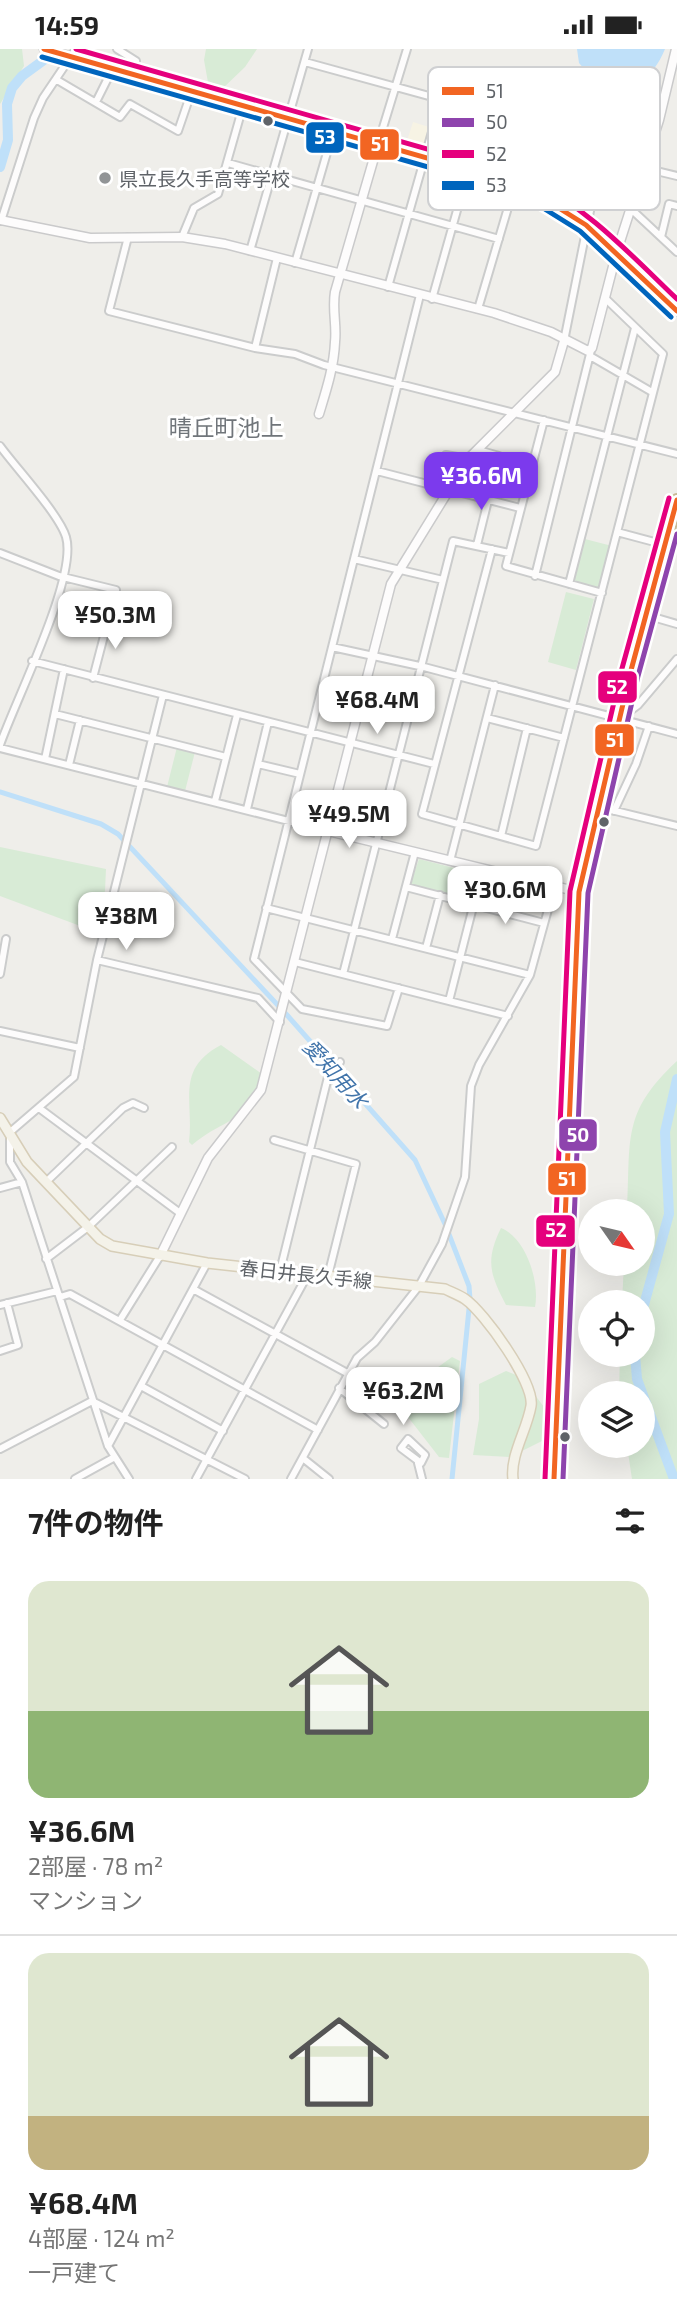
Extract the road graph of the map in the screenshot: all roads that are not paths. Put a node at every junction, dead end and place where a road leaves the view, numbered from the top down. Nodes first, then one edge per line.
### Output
1 (76, 49) edge
2 (117, 49) edge
3 (308, 49) edge
4 (407, 49) edge
5 (676, 49) edge
6 (46, 50) edge
7 (70, 59) junction
8 (136, 61) dead end
9 (305, 62) junction
10 (112, 70) junction
11 (57, 80) junction
12 (673, 83) edge
13 (396, 87) junction
14 (191, 93) junction
15 (428, 96) edge
16 (96, 102) junction
17 (243, 106) junction
18 (288, 120) junction
19 (660, 121) edge
20 (333, 131) junction
21 (428, 143) edge
22 (378, 144) junction
23 (424, 156) junction
24 (428, 157) edge
25 (228, 163) junction
26 (271, 174) junction
27 (318, 188) junction
28 (362, 201) junction
29 (677, 206) edge
30 (457, 210) edge
31 (507, 210) edge
32 (567, 210) edge
33 (590, 210) edge
34 (631, 210) edge
35 (632, 210) edge
36 (407, 213) junction
37 (0, 221) edge
38 (586, 224) junction
39 (453, 226) junction
40 (128, 237) junction
41 (182, 237) junction
42 (661, 237) junction
43 (499, 239) junction
44 (250, 251) junction
45 (617, 251) junction
46 (677, 251) edge
47 (277, 258) junction
48 (295, 263) junction
49 (342, 275) junction
50 (388, 287) junction
51 (419, 295) junction
52 (432, 299) junction
53 (607, 299) junction
54 (478, 309) junction
55 (677, 311) edge
56 (635, 328) junction
57 (565, 341) junction
58 (255, 348) junction
59 (590, 353) junction
60 (332, 366) junction
61 (621, 375) junction
62 (399, 384) junction
63 (652, 393) junction
64 (515, 413) junction
65 (319, 414) dead end
66 (544, 419) junction
67 (571, 426) junction
68 (607, 436) junction
69 (639, 444) junction
70 (0, 446) edge
71 (478, 450) junction
72 (677, 454) edge
73 (468, 459) junction
74 (377, 471) junction
75 (438, 486) junction
76 (450, 489) junction
77 (488, 499) junction
78 (677, 500) edge
79 (520, 507) junction
80 (617, 533) junction
81 (477, 545) junction
82 (665, 545) junction
83 (677, 548) edge
84 (492, 549) junction
85 (0, 553) edge
86 (509, 553) junction
87 (354, 559) junction
88 (400, 571) junction
89 (534, 576) junction
90 (64, 577) junction
91 (443, 580) junction
92 (569, 585) junction
93 (602, 593) junction
94 (646, 615) junction
95 (677, 624) edge
96 (332, 647) junction
97 (373, 657) junction
98 (677, 659) edge
99 (32, 661) junction
100 (421, 668) junction
101 (64, 669) junction
102 (456, 676) junction
103 (93, 678) junction
104 (495, 685) junction
105 (163, 695) junction
106 (572, 706) junction
107 (55, 713) junction
108 (237, 715) junction
109 (487, 718) junction
110 (620, 718) junction
111 (80, 720) junction
112 (268, 722) junction
113 (649, 726) junction
114 (527, 728) junction
115 (310, 733) junction
116 (677, 734) edge
117 (154, 738) junction
118 (564, 738) junction
119 (350, 744) junction
120 (0, 746) edge
121 (398, 755) junction
122 (226, 757) junction
123 (46, 759) junction
124 (258, 764) junction
125 (434, 764) junction
126 (69, 765) junction
127 (300, 774) junction
128 (144, 782) junction
129 (215, 801) junction
130 (598, 807) junction
131 (247, 809) junction
132 (614, 811) junction
133 (288, 819) junction
134 (458, 826) junction
135 (677, 827) edge
136 (328, 831) junction
137 (500, 837) junction
138 (377, 842) junction
139 (415, 852) junction
140 (450, 861) junction
141 (406, 887) junction
142 (554, 888) junction
143 (579, 893) junction
144 (440, 895) junction
145 (474, 904) junction
146 (266, 908) junction
147 (305, 918) junction
148 (544, 923) junction
149 (355, 930) junction
150 (6, 939) dead end
151 (392, 939) junction
152 (426, 948) junction
153 (461, 958) junction
154 (97, 960) junction
155 (295, 962) junction
156 (0, 974) edge
157 (343, 974) junction
158 (530, 975) junction
159 (399, 988) junction
160 (285, 999) junction
161 (449, 1001) junction
162 (508, 1016) junction
163 (280, 1020) junction
164 (0, 1031) edge
165 (80, 1048) junction
166 (340, 1062) dead end
167 (39, 1108) junction
168 (144, 1108) dead end
169 (0, 1118) edge
170 (9, 1134) junction
171 (274, 1140) dead end
172 (86, 1143) junction
173 (172, 1147) dead end
174 (311, 1150) junction
175 (138, 1180) junction
176 (22, 1182) junction
177 (46, 1182) junction
178 (0, 1188) edge
179 (180, 1213) junction
180 (89, 1227) junction
181 (160, 1256) junction
182 (46, 1259) junction
183 (207, 1263) junction
184 (280, 1271) junction
185 (308, 1274) junction
186 (328, 1276) junction
187 (419, 1286) junction
188 (193, 1289) junction
189 (59, 1294) junction
190 (4, 1304) edge
191 (120, 1320) junction
192 (276, 1334) junction
193 (163, 1344) junction
194 (0, 1351) edge
195 (347, 1373) junction
196 (141, 1386) junction
197 (339, 1388) junction
198 (245, 1389) junction
199 (92, 1401) junction
200 (126, 1416) junction
201 (384, 1424) dead end
202 (318, 1430) junction
203 (223, 1431) junction
204 (108, 1446) junction
205 (0, 1449) edge
206 (113, 1458) junction
207 (208, 1459) junction
208 (304, 1459) junction
209 (418, 1463) dead end
210 (75, 1479) edge
211 (129, 1479) edge
212 (197, 1479) edge
213 (245, 1479) edge
214 (291, 1479) edge
215 (328, 1479) edge
216 (422, 1479) edge
217 (513, 1479) edge
218 (554, 1479) edge

1 - 7 street
2 - 8 street
3 - 9 street
4 - 13 street
5 - 12 street
6 - 7 street
7 - 10 street
7 - 11 street
9 - 13 street
9 - 18 street
10 - 14 street
10 - 16 street
11 - 16 street
11 - 37 street
12 - 19 street
13 - 15 street
13 - 22 street
14 - 16 street
14 - 17 street
17 - 18 street
17 - 25 street
18 - 20 street
18 - 26 street
20 - 22 street
20 - 27 street
21 - 23 street
22 - 23 street
22 - 28 street
23 - 24 street
23 - 36 street
25 - 26 street
25 - 41 street
26 - 27 street
26 - 44 street
27 - 28 street
27 - 48 street
28 - 36 street
28 - 49 street
29 - 42 street
30 - 39 street
31 - 43 street
32 - 38 street
33 - 38 street
34 - 45 street
35 - 42 street
36 - 39 street
36 - 50 street
37 - 40 street
38 - 45 street
38 - 57 street
39 - 43 street
39 - 52 street
40 - 41 street
40 - 58 street
41 - 44 street
42 - 46 street
43 - 54 street
44 - 47 street
45 - 53 street
45 - 55 street
47 - 48 street
47 - 58 street
48 - 49 street
49 - 50 street
49 - 60 street
50 - 51 street
51 - 52 street
51 - 62 street
52 - 54 street
53 - 56 street
53 - 59 street
54 - 57 street
56 - 61 street
56 - 63 street
57 - 59 street
57 - 64 street
58 - 60 street
59 - 61 street
59 - 67 street
60 - 62 street
60 - 65 street
61 - 63 street
61 - 68 street
62 - 64 street
62 - 74 street
63 - 69 street
64 - 66 street
64 - 71 street
66 - 67 street
66 - 79 street
67 - 68 street
67 - 89 street
68 - 69 street
68 - 92 street
69 - 72 street
69 - 80 street
70 - 90 street
71 - 73 street
71 - 77 street
73 - 75 street
73 - 76 street
74 - 75 street
74 - 87 street
75 - 76 street
76 - 77 street
76 - 88 street
77 - 79 street
77 - 81 street
78 - 82 highway
79 - 86 street
80 - 82 street
80 - 93 street
81 - 84 street
81 - 91 street
82 - 83 street
82 - 94 highway
84 - 86 street
84 - 102 street
85 - 90 street
86 - 89 street
87 - 88 street
87 - 96 street
88 - 91 street
88 - 97 street
89 - 92 street
90 - 99 street
90 - 103 street
91 - 100 street
92 - 93 street
93 - 106 street
94 - 95 street
94 - 110 highway
96 - 97 street
96 - 115 street
97 - 100 street
97 - 119 street
98 - 110 street
99 - 101 street
99 - 120 street
100 - 102 street
100 - 121 street
101 - 103 street
101 - 107 street
102 - 104 street
102 - 125 street
103 - 105 street
104 - 106 street
104 - 109 street
105 - 108 street
105 - 117 street
106 - 110 street
106 - 118 street
107 - 111 street
107 - 123 street
108 - 112 street
108 - 122 street
109 - 114 street
109 - 134 street
110 - 113 street
110 - 130 highway
111 - 117 street
111 - 126 street
112 - 115 street
112 - 124 street
113 - 116 street
113 - 132 street
114 - 118 street
114 - 137 street
115 - 119 street
115 - 127 street
117 - 122 street
117 - 128 street
118 - 137 street
119 - 121 street
119 - 136 street
120 - 123 street
121 - 125 street
121 - 138 street
122 - 129 street
123 - 126 street
124 - 127 street
124 - 131 street
125 - 134 street
126 - 128 street
127 - 133 street
128 - 129 street
128 - 154 street
129 - 131 street
130 - 132 street
130 - 143 highway
131 - 133 street
132 - 135 street
133 - 136 street
133 - 146 street
134 - 137 street
134 - 140 street
136 - 138 street
136 - 147 street
138 - 139 street
138 - 149 street
139 - 140 street
139 - 141 street
140 - 142 street
141 - 144 street
141 - 151 street
142 - 143 street
142 - 148 street
143 - 218 highway
144 - 145 street
144 - 152 street
145 - 148 street
145 - 153 street
146 - 147 street
146 - 160 street
147 - 149 street
147 - 155 street
148 - 158 street
149 - 151 street
149 - 157 street
150 - 156 street
151 - 152 street
152 - 153 street
153 - 158 street
153 - 161 street
154 - 163 street
154 - 165 street
155 - 157 street
155 - 160 street
157 - 159 street
158 - 162 street
159 - 160 street
159 - 161 street
160 - 163 street
161 - 162 street
162 - 187 street
163 - 179 street
164 - 165 street
165 - 167 street
166 - 174 street
167 - 170 street
167 - 172 street
168 - 172 street
169 - 170 main road, 春日井長久手線
170 - 176 street
170 - 177 main road, 春日井長久手線
171 - 174 street
172 - 175 street
172 - 177 street
173 - 175 street
174 - 184 street
174 - 186 street
175 - 179 street
175 - 180 street
176 - 178 street
176 - 182 street
177 - 180 main road, 春日井長久手線
179 - 181 street
180 - 181 main road, 春日井長久手線
180 - 182 street
181 - 183 main road, 春日井長久手線
181 - 191 street
182 - 189 street
183 - 184 main road, 春日井長久手線
183 - 188 street
184 - 185 main road, 春日井長久手線
185 - 186 main road, 春日井長久手線
185 - 192 street
186 - 187 main road, 春日井長久手線
187 - 195 street
187 - 217 main road, 春日井長久手線
188 - 192 street
188 - 193 street
189 - 190 street
189 - 191 street
189 - 199 street
190 - 194 street
191 - 193 street
192 - 195 street
192 - 198 street
193 - 196 street
193 - 198 street
195 - 197 street
196 - 200 street
196 - 203 street
197 - 201 street
197 - 202 street
198 - 202 street
198 - 203 street
199 - 200 street
199 - 204 street
199 - 205 street
200 - 204 street
200 - 207 street
202 - 208 street
203 - 207 street
204 - 206 street
206 - 210 street
206 - 211 street
207 - 212 street
207 - 213 street
208 - 214 street
208 - 215 street
209 - 216 street

